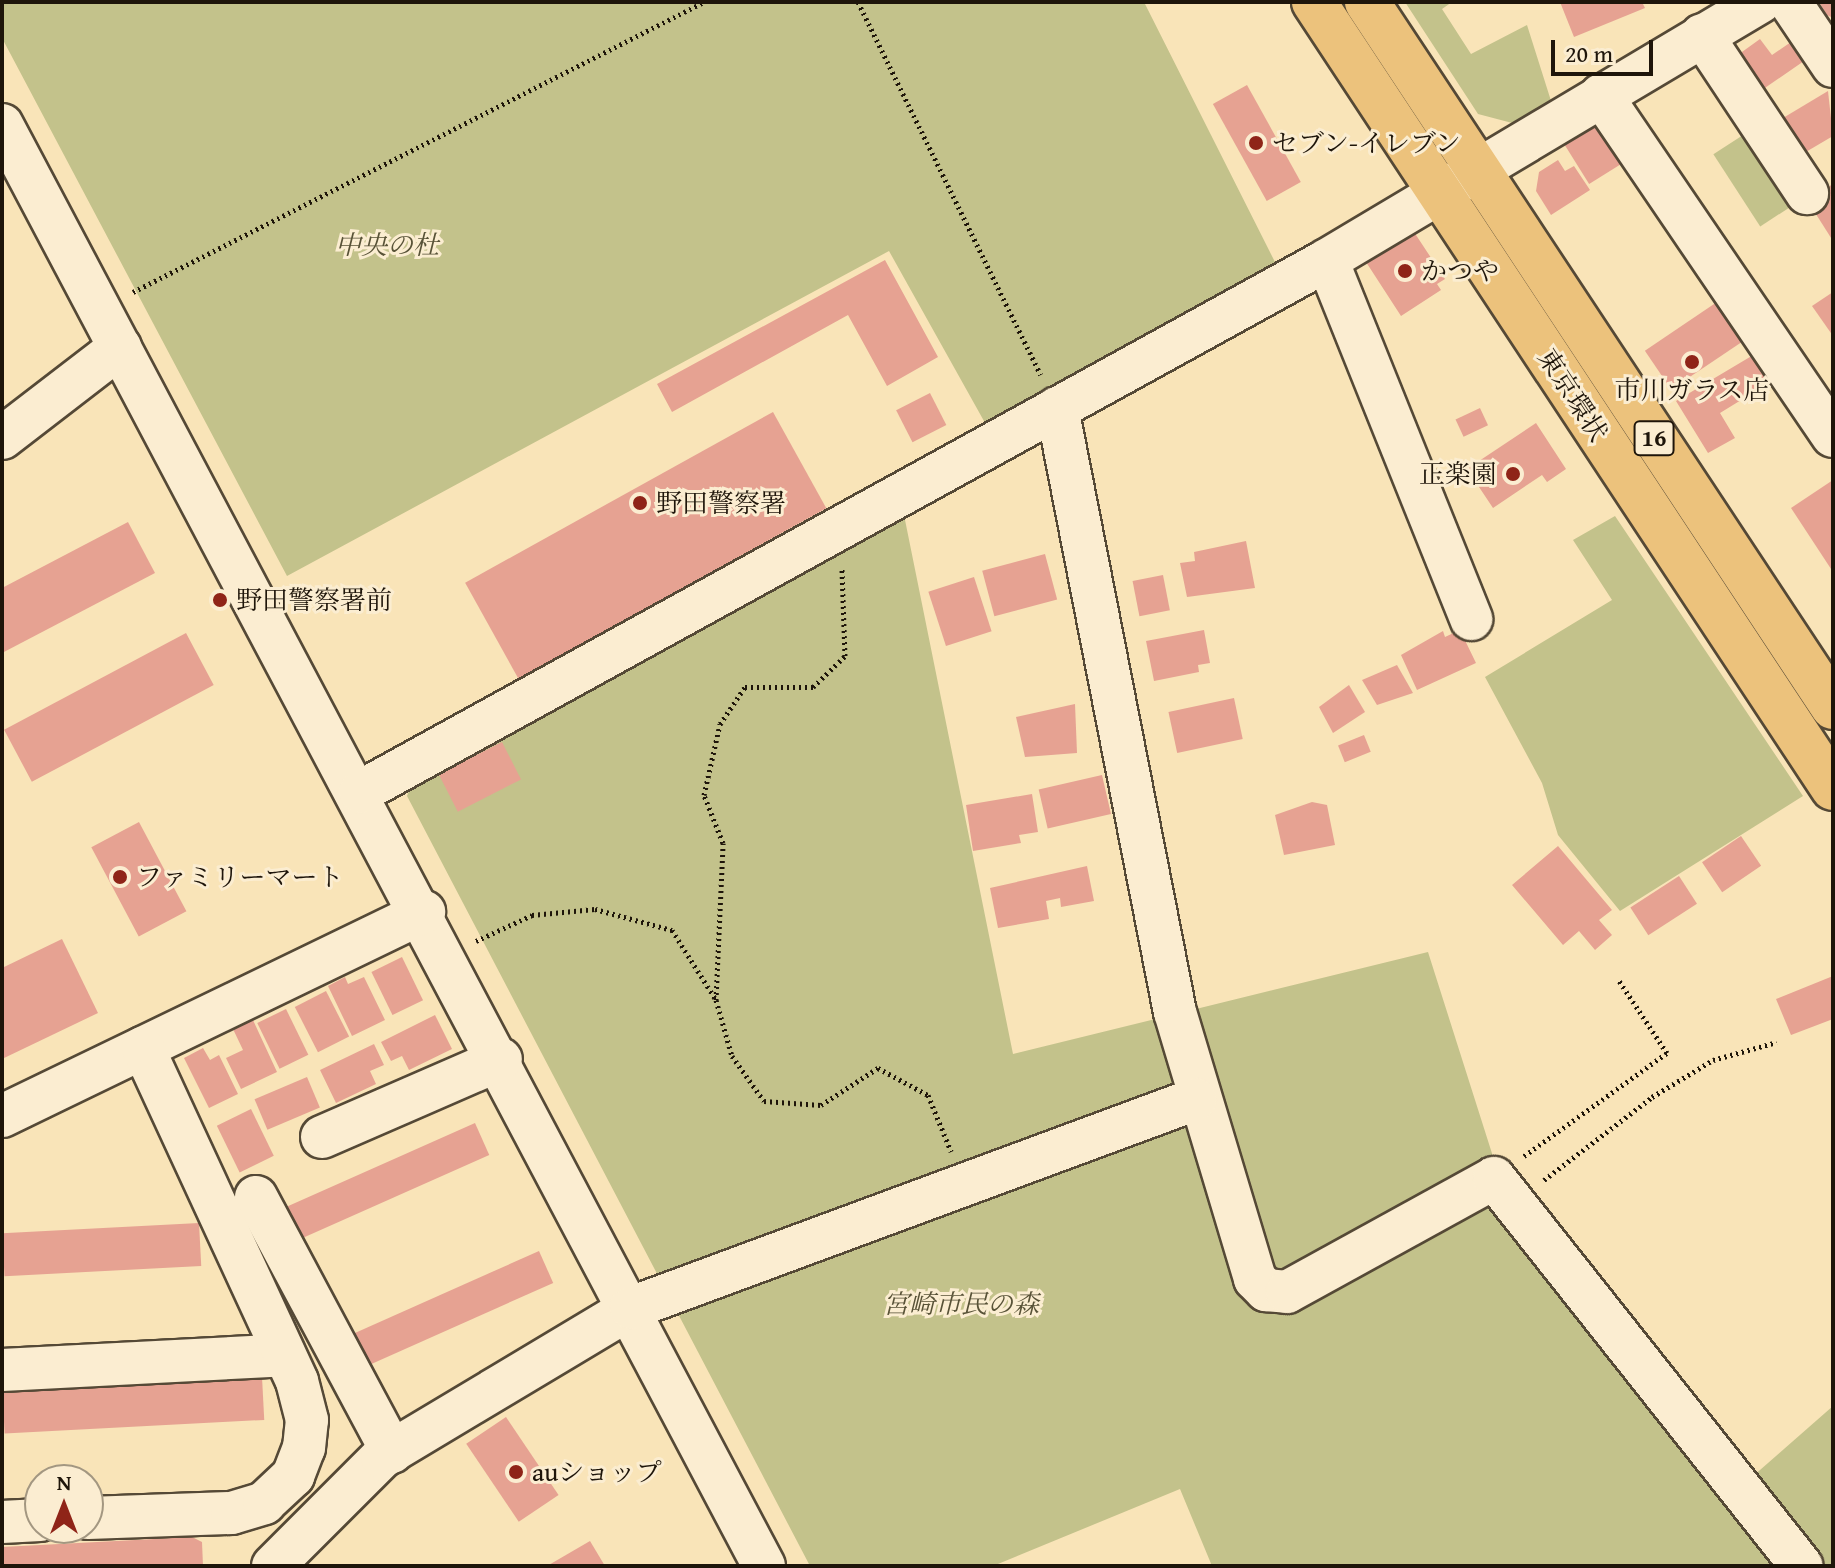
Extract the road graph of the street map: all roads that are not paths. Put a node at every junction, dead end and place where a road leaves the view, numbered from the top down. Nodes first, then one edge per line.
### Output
1 (1314, 2) edge
2 (1367, 2) edge
3 (1760, 2) edge
4 (1790, 2) edge
5 (1702, 35) junction
6 (1833, 66) edge
7 (1601, 95) junction
8 (2, 125) edge
9 (1458, 182) junction
10 (1807, 193) dead end
11 (1327, 260) junction
12 (120, 347) junction
13 (1057, 408) junction
14 (1832, 430) edge
15 (2, 438) edge
16 (1471, 619) dead end
17 (1833, 707) edge
18 (1833, 788) edge
19 (360, 792) junction
20 (424, 912) junction
21 (143, 1048) junction
22 (501, 1059) junction
23 (1196, 1099) junction
24 (2, 1116) edge
25 (322, 1137) dead end
26 (256, 1197) dead end
27 (631, 1308) junction
28 (285, 1355) junction
29 (2, 1370) edge
30 (392, 1452) junction
31 (104, 1517) edge
32 (24, 1521) edge
33 (2, 1522) edge
34 (273, 1566) edge
35 (764, 1566) edge
36 (1801, 1566) edge

1 - 9 highway, 東京環状 / 16
2 - 9 highway, 東京環状 / 16
3 - 5 street
4 - 6 street
5 - 7 street
5 - 10 street
7 - 9 street
7 - 14 street
8 - 12 street
9 - 11 street
9 - 17 highway, 東京環状 / 16
9 - 18 highway, 東京環状 / 16
11 - 13 street
11 - 16 street
12 - 15 street
12 - 19 street
13 - 19 street
13 - 23 street
19 - 20 street
20 - 21 street
20 - 22 street
21 - 24 street
21 - 28 street
22 - 25 street
22 - 27 street
23 - 27 street
23 - 36 street
26 - 30 street
27 - 30 street
27 - 35 street
28 - 29 street
28 - 31 street
30 - 34 street
32 - 33 street

